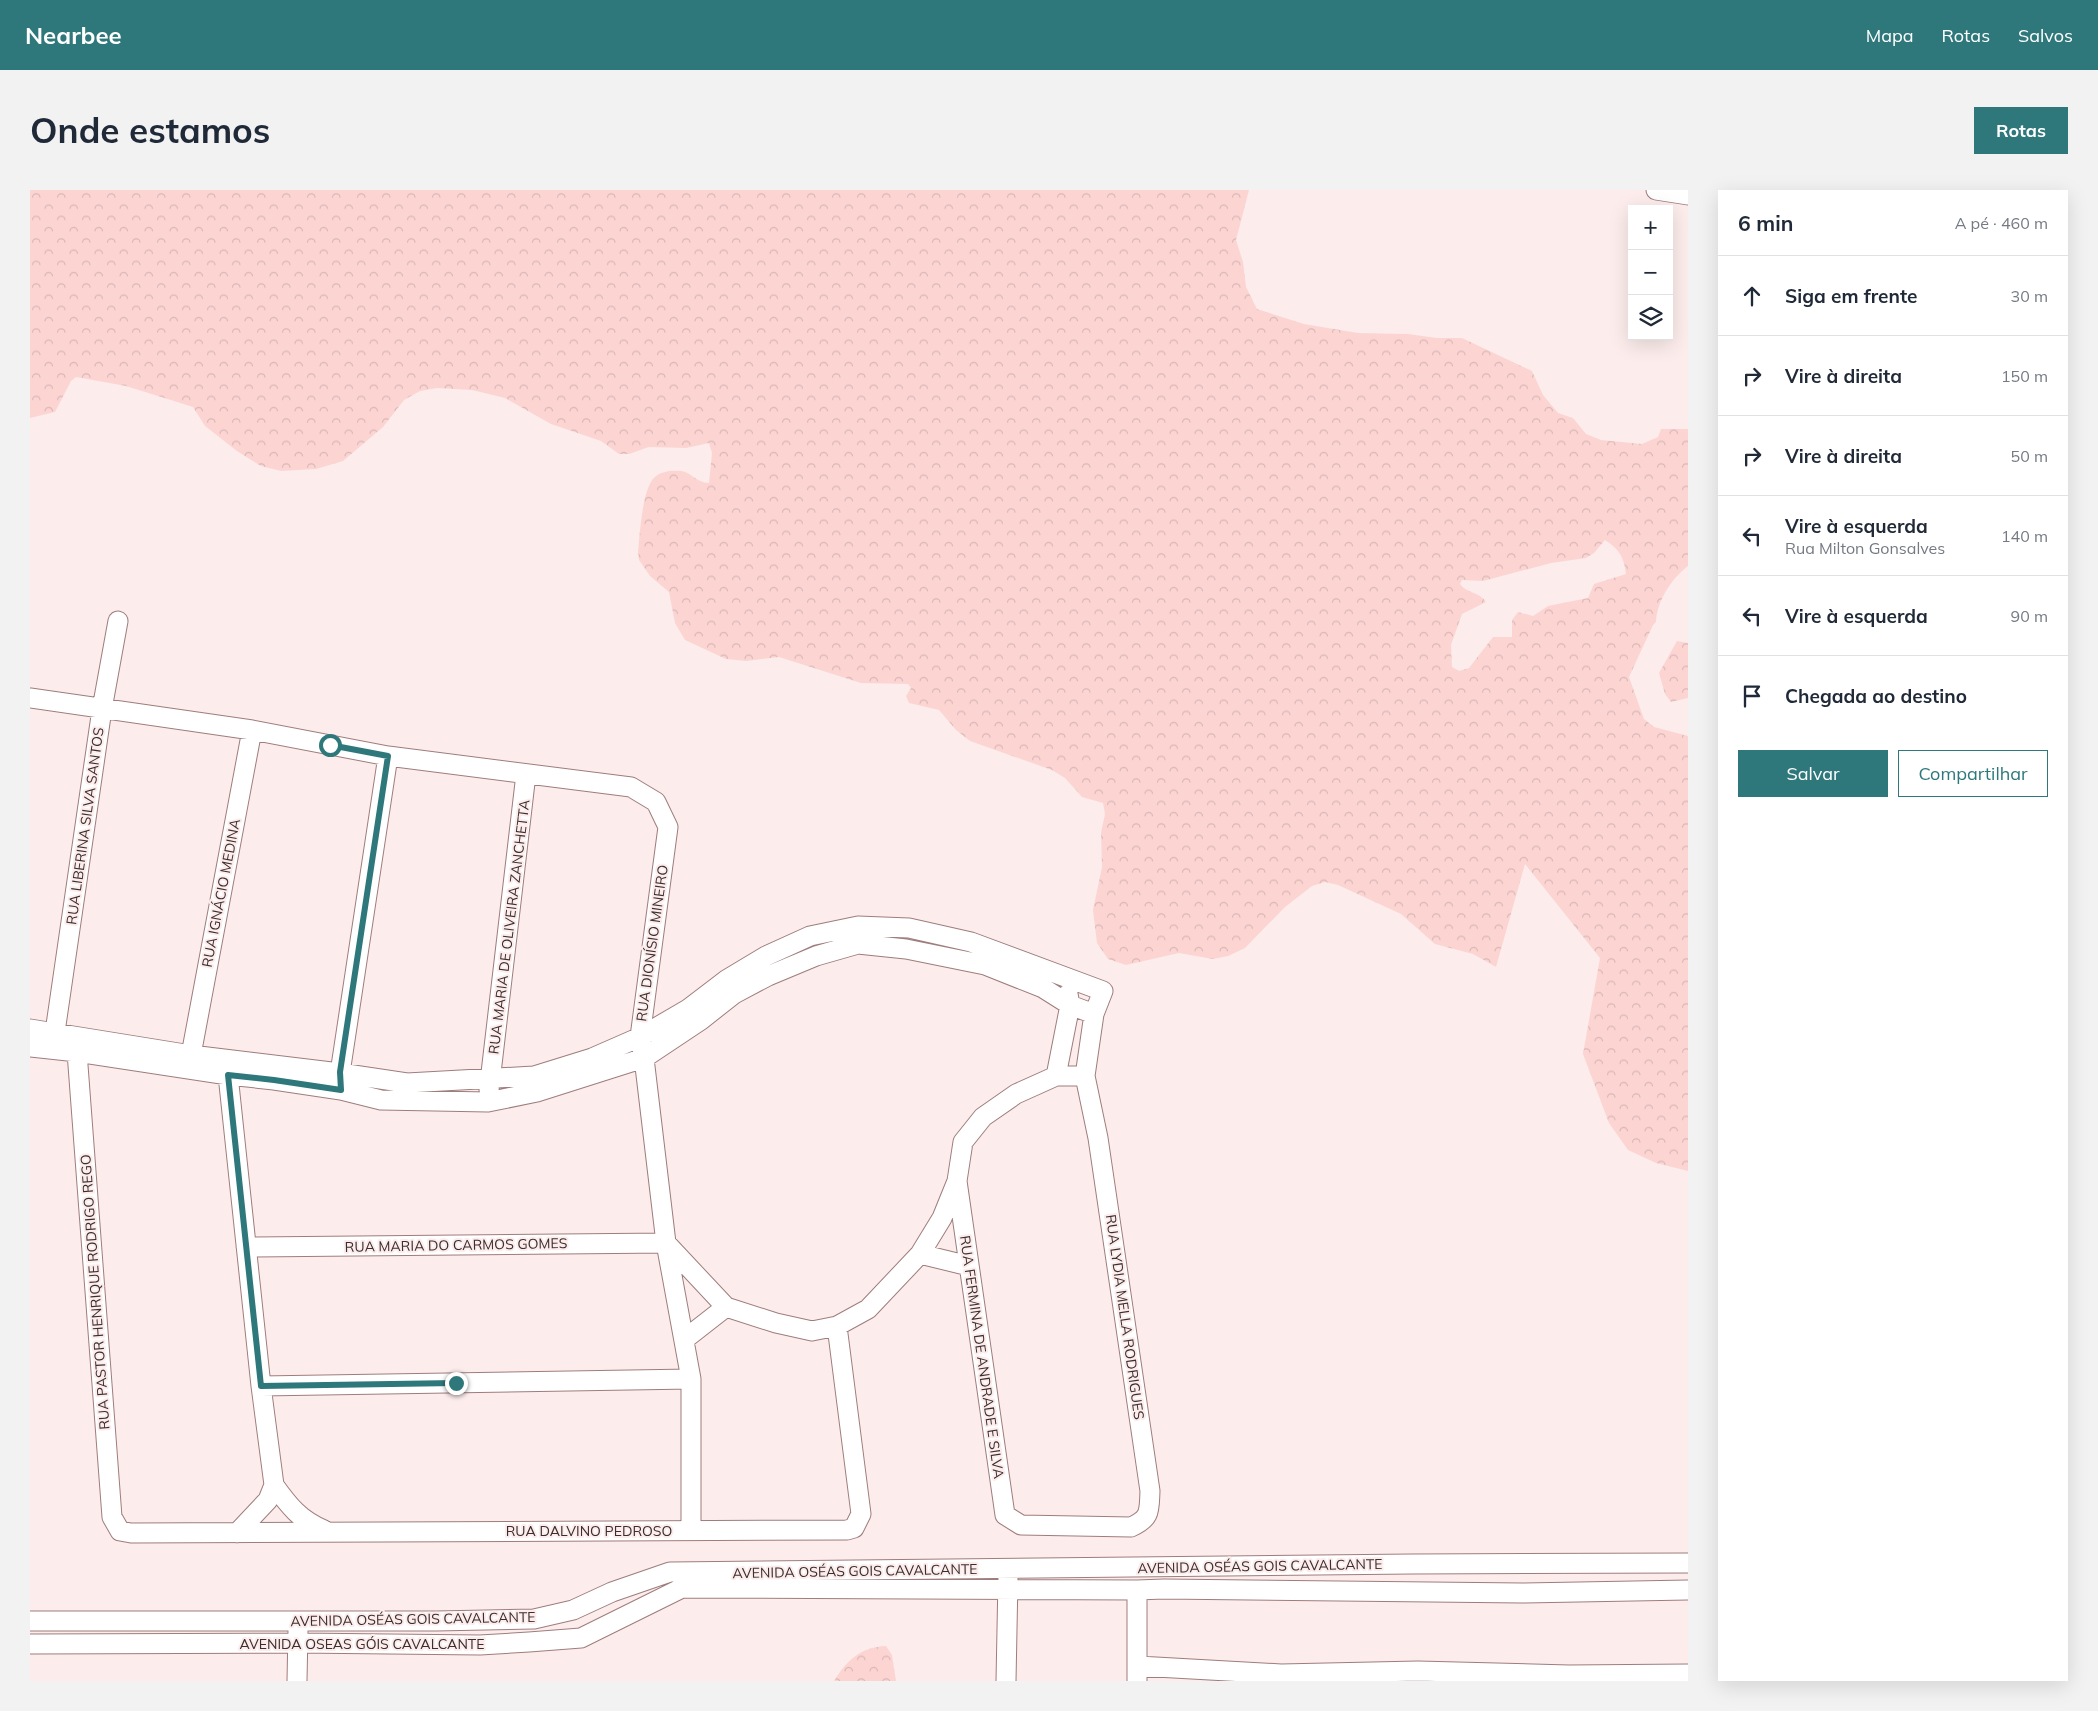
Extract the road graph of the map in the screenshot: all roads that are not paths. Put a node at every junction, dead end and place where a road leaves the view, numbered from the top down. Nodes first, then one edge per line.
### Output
1 (1656, 190) edge
2 (1688, 195) edge
3 (118, 621) dead end
4 (30, 698) edge
5 (102, 708) junction
6 (252, 730) junction
7 (388, 756) junction
8 (526, 774) junction
9 (1064, 976) junction
10 (1070, 1005) junction
11 (1094, 1014) junction
12 (30, 1029) edge
13 (55, 1032) junction
14 (640, 1037) junction
15 (30, 1047) edge
16 (77, 1052) junction
17 (191, 1055) junction
18 (644, 1058) junction
19 (228, 1075) junction
20 (1056, 1076) junction
21 (1085, 1076) junction
22 (491, 1080) junction
23 (340, 1081) junction
24 (488, 1102) junction
25 (956, 1180) junction
26 (666, 1243) junction
27 (246, 1247) junction
28 (920, 1254) junction
29 (969, 1266) junction
30 (726, 1308) junction
31 (837, 1326) junction
32 (685, 1339) junction
33 (691, 1379) junction
34 (261, 1386) junction
35 (274, 1485) junction
36 (1021, 1525) joint
37 (120, 1531) joint
38 (691, 1531) junction
39 (237, 1532) junction
40 (328, 1532) junction
41 (1688, 1564) edge
42 (1008, 1569) junction
43 (682, 1588) joint
44 (1008, 1590) junction
45 (1137, 1590) junction
46 (1688, 1590) edge
47 (30, 1621) edge
48 (299, 1621) junction
49 (298, 1643) junction
50 (30, 1644) edge
51 (1137, 1673) edge
52 (1688, 1674) edge
53 (1418, 1676) edge
54 (1281, 1678) edge
55 (1569, 1678) edge
56 (297, 1681) edge
57 (1006, 1681) edge

1 - 2 street
3 - 5 street, RUA LIBERINA SILVA SANTOS
4 - 5 street
5 - 6 street
5 - 13 street, RUA LIBERINA SILVA SANTOS
6 - 7 street
6 - 17 street, RUA IGNÁCIO MEDINA
7 - 8 street
7 - 23 street
8 - 14 street, RUA DIONÍSIO MINEIRO
8 - 22 street, RUA MARIA DE OLIVEIRA ZANCHETTA
9 - 10 street
9 - 11 street, RUA LYDIA MELLA RODRIGUES
9 - 14 street
10 - 11 street
10 - 18 street
10 - 20 street
11 - 21 street, RUA LYDIA MELLA RODRIGUES
12 - 13 street
13 - 17 street
14 - 18 street, RUA DIONÍSIO MINEIRO
14 - 22 street
15 - 16 street
16 - 19 street
16 - 37 street, RUA PASTOR HENRIQUE RODRIGO REGO
17 - 23 street
18 - 24 street
18 - 26 street, RUA DIONÍSIO MINEIRO
19 - 23 street
19 - 27 street
20 - 21 street
20 - 25 street
21 - 36 street, RUA LYDIA MELLA RODRIGUES
22 - 23 street
22 - 24 street, RUA MARIA DE OLIVEIRA ZANCHETTA
23 - 24 street
25 - 28 street
25 - 29 street, RUA FERMINA DE ANDRADE E SILVA
26 - 27 street, RUA MARIA DO CARMOS GOMES
26 - 30 street
26 - 32 street, RUA DIONÍSIO MINEIRO
27 - 34 street
28 - 29 street
28 - 31 street
29 - 36 street, RUA FERMINA DE ANDRADE E SILVA
30 - 31 street
30 - 32 street
31 - 38 street, RUA DALVINO PEDROSO
32 - 33 street, RUA DIONÍSIO MINEIRO
33 - 34 street
33 - 38 street, RUA DIONÍSIO MINEIRO
34 - 35 street
35 - 39 street
35 - 40 street
37 - 39 street, RUA DALVINO PEDROSO
38 - 40 street, RUA DALVINO PEDROSO
39 - 40 street, RUA DALVINO PEDROSO
41 - 42 street, AVENIDA OSÉAS GOIS CAVALCANTE
42 - 44 street
42 - 48 street, AVENIDA OSÉAS GOIS CAVALCANTE
43 - 44 street, AVENIDA OSÉAS GOIS CAVALCANTE
43 - 49 street, AVENIDA OSEAS GÓIS CAVALCANTE
44 - 45 street, AVENIDA OSÉAS GOIS CAVALCANTE
44 - 57 street
45 - 46 street, AVENIDA OSÉAS GOIS CAVALCANTE
45 - 51 street
47 - 48 street, AVENIDA OSÉAS GOIS CAVALCANTE
48 - 49 street
49 - 50 street, AVENIDA OSEAS GÓIS CAVALCANTE
49 - 56 street
51 - 54 street
52 - 55 street
53 - 54 street
53 - 55 street

